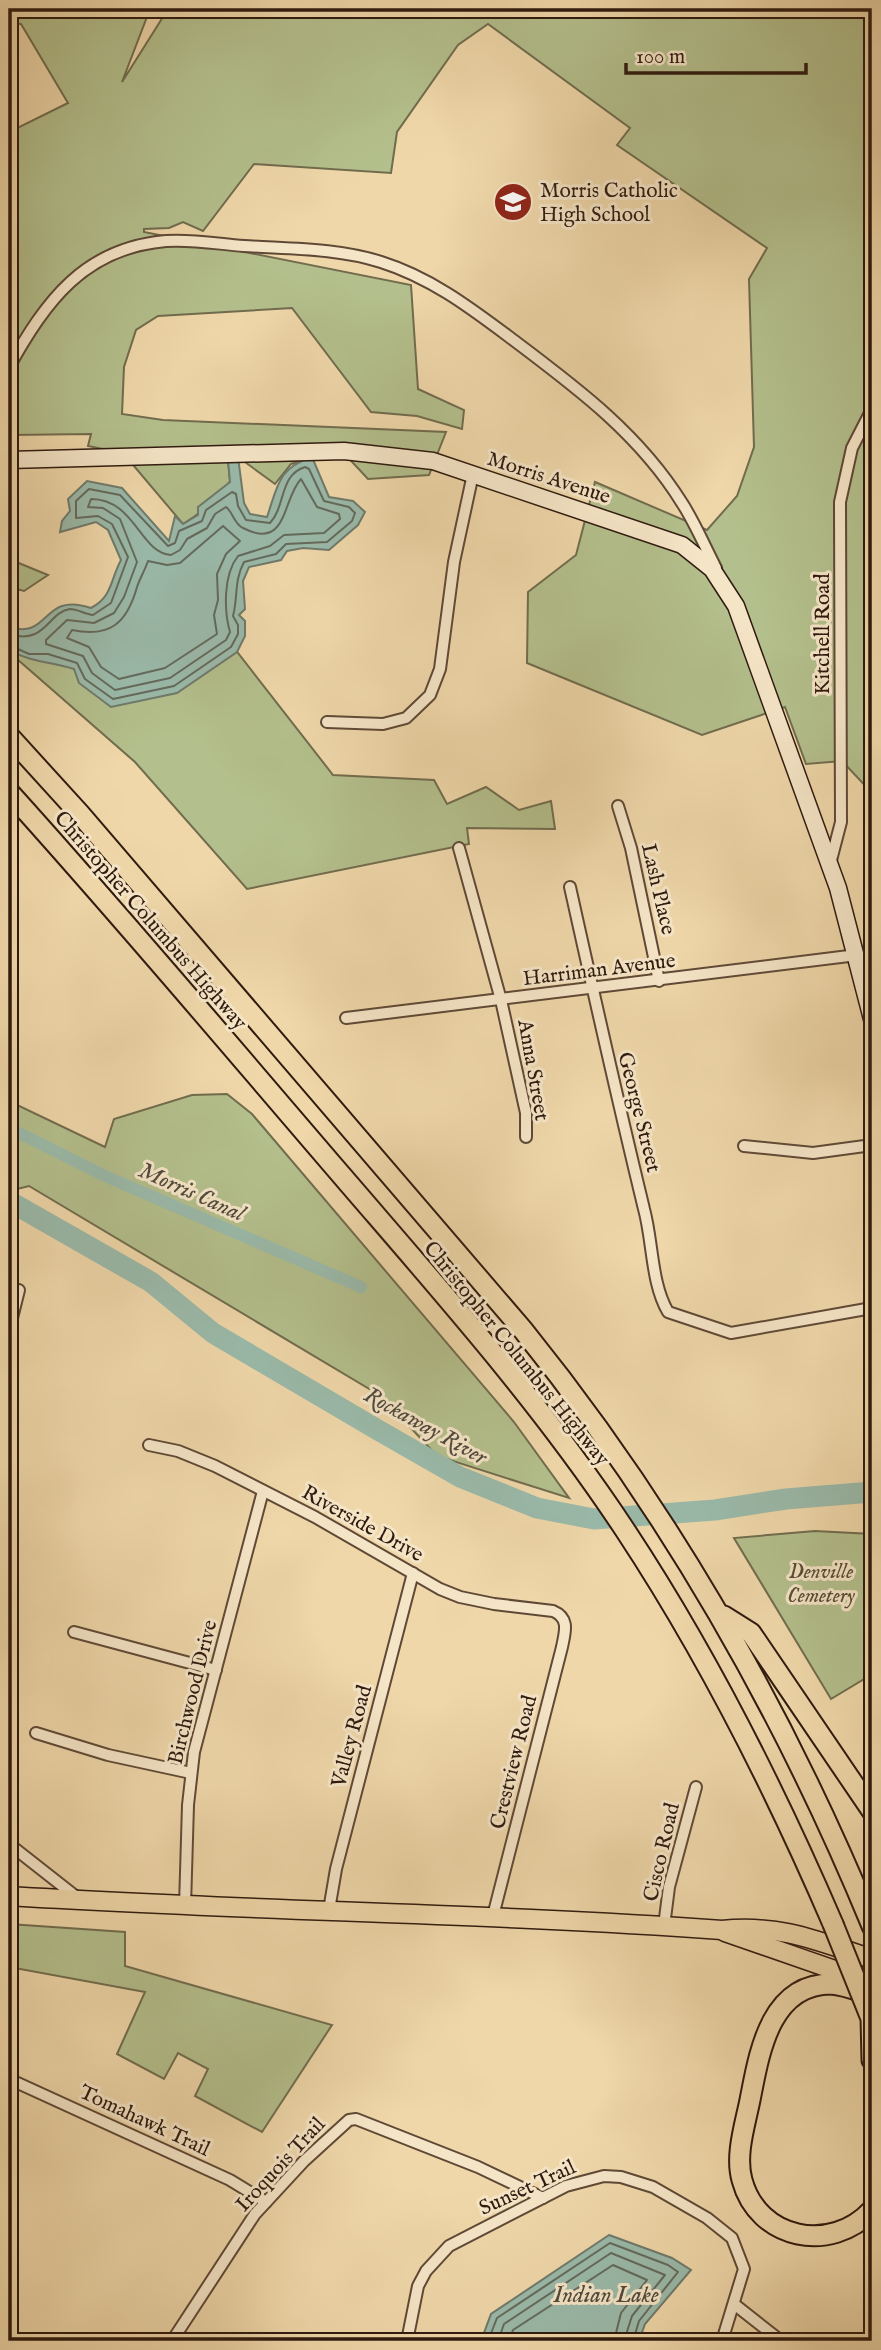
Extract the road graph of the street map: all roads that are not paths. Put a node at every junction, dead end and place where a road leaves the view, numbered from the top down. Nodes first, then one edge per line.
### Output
1 (9, 367) edge
2 (872, 409) edge
3 (9, 460) edge
4 (473, 474) junction
5 (723, 582) junction
6 (327, 722) dead end
7 (9, 736) edge
8 (9, 792) edge
9 (618, 806) dead end
10 (459, 848) dead end
11 (830, 864) junction
12 (570, 887) dead end
13 (863, 965) edge
14 (659, 981) junction
15 (593, 989) junction
16 (501, 1000) junction
17 (346, 1018) dead end
18 (872, 1019) edge
19 (526, 1137) dead end
20 (872, 1145) edge
21 (744, 1146) dead end
22 (19, 1290) dead end
23 (872, 1308) edge
24 (9, 1330) edge
25 (149, 1445) dead end
26 (263, 1491) junction
27 (413, 1573) junction
28 (721, 1615) junction
29 (563, 1616) joint
30 (74, 1633) dead end
31 (216, 1670) junction
32 (36, 1733) dead end
33 (191, 1773) junction
34 (696, 1787) dead end
35 (872, 1811) edge
36 (9, 1844) edge
37 (9, 1896) edge
38 (81, 1900) junction
39 (186, 1906) junction
40 (330, 1910) junction
41 (494, 1916) junction
42 (664, 1926) junction
43 (872, 1926) edge
44 (722, 1930) junction
45 (872, 1959) edge
46 (872, 1983) edge
47 (872, 1995) edge
48 (871, 2018) edge
49 (872, 2060) edge
50 (10, 2082) edge
51 (543, 2198) junction
52 (266, 2202) junction
53 (872, 2210) edge
54 (734, 2304) junction
55 (172, 2341) edge
56 (407, 2341) edge
57 (722, 2341) edge
58 (781, 2341) edge

1 - 5 street
2 - 11 street, Kitchell Road
3 - 4 street, Morris Avenue
4 - 5 street, Morris Avenue
4 - 6 street
5 - 11 street, Morris Avenue
7 - 28 highway, Christopher Columbus Highway
8 - 48 highway, Christopher Columbus Highway, bridge
9 - 14 street, Lash Place
10 - 16 street, Anna Street
11 - 13 street, Morris Avenue
12 - 15 street, George Street
13 - 14 street, Harriman Avenue
13 - 18 street, Morris Avenue
14 - 15 street, Harriman Avenue
15 - 16 street, Harriman Avenue
15 - 23 street, George Street
16 - 17 street, Harriman Avenue
16 - 19 street, Anna Street
20 - 21 street
22 - 24 street
25 - 26 street, Riverside Drive
26 - 27 street, Riverside Drive
26 - 31 street, Birchwood Drive
27 - 29 street, Riverside Drive
27 - 40 street, Valley Road
28 - 35 highway
28 - 43 highway, Christopher Columbus Highway
29 - 41 street, Crestview Road
30 - 31 street
31 - 33 street, Birchwood Drive
32 - 33 street
33 - 39 street, Birchwood Drive
34 - 42 street, Cisco Road
36 - 38 street
37 - 38 main road
38 - 39 main road
39 - 40 main road
40 - 41 main road
41 - 42 main road
42 - 44 main road
44 - 45 main road
44 - 46 main road
47 - 53 highway
48 - 49 highway
50 - 52 street, Tomahawk Trail
51 - 52 street, Iroquois Trail
51 - 54 street, Sunset Trail
51 - 56 street, Sunset Trail
52 - 55 street, Iroquois Trail
54 - 57 street, Sunset Trail
54 - 58 street

